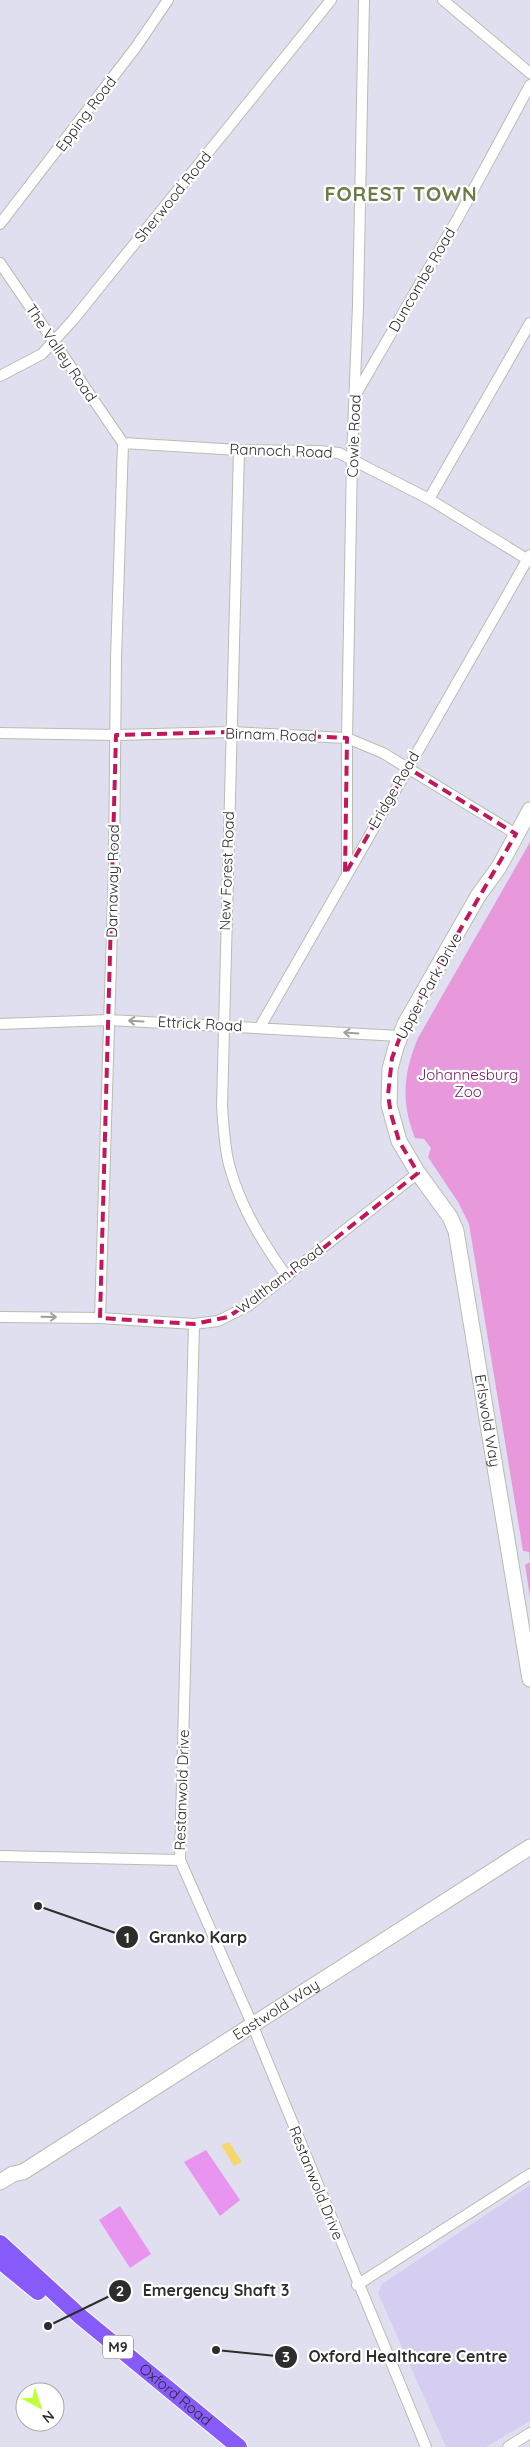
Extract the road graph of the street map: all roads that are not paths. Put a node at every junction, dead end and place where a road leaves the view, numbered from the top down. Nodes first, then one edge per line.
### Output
1 (168, 0) edge
2 (331, 0) edge
3 (364, 0) edge
4 (443, 0) edge
5 (530, 73) edge
6 (530, 85) edge
7 (0, 224) edge
8 (0, 263) edge
9 (530, 323) edge
10 (54, 342) junction
11 (0, 376) edge
12 (355, 395) junction
13 (123, 443) junction
14 (239, 450) junction
15 (352, 458) junction
16 (429, 499) junction
17 (529, 558) edge
18 (231, 732) junction
19 (0, 733) edge
20 (116, 735) junction
21 (347, 738) junction
22 (408, 768) junction
23 (530, 810) edge
24 (516, 834) junction
25 (347, 871) junction
26 (109, 1020) junction
27 (0, 1024) edge
28 (223, 1026) junction
29 (260, 1027) junction
30 (400, 1036) junction
31 (418, 1173) junction
32 (286, 1277) junction
33 (0, 1317) edge
34 (100, 1318) junction
35 (194, 1324) junction
36 (530, 1679) edge
37 (530, 1847) edge
38 (0, 1856) edge
39 (180, 1860) junction
40 (252, 2024) junction
41 (23, 2172) junction
42 (530, 2174) edge
43 (0, 2182) edge
44 (0, 2192) edge
45 (0, 2243) edge
46 (0, 2261) edge
47 (358, 2286) junction
48 (530, 2433) edge
49 (227, 2447) edge
50 (239, 2447) edge
51 (426, 2447) edge
52 (508, 2447) edge

1 - 7 street, Epping Road
2 - 10 street, Sherwood Road
3 - 12 street, Cowie Road
4 - 5 street
6 - 12 street, Duncombe Road
8 - 10 street, The Valley Road
9 - 16 street
10 - 11 street, Sherwood Road
10 - 13 street, The Valley Road
12 - 15 street, Cowie Road
13 - 14 street, Rannoch Road
13 - 20 street, Darnaway Road
14 - 15 street, Rannoch Road
14 - 18 street, New Forest Road
15 - 16 street, Rannoch Road
15 - 21 street, Cowie Road
16 - 17 street, Rannoch Road
17 - 22 street, Eridge Road
18 - 20 street, Birnam Road
18 - 21 street, Birnam Road
18 - 28 street, New Forest Road
19 - 20 street, Birnam Road
20 - 26 street, Darnaway Road
21 - 22 street, Birnam Road
21 - 25 street, Cowie Road
22 - 24 street, Birnam Road
22 - 25 street, Eridge Road
23 - 24 main road, Upper Park Drive
24 - 30 main road, Upper Park Drive
25 - 29 street, Eridge Road
26 - 27 street, Ettrick Road
28 -> 26 street, Ettrick Road
26 - 34 street, Darnaway Road
28 - 29 street, Ettrick Road
28 - 32 street, New Forest Road
30 -> 29 street, Ettrick Road
30 - 31 main road, Upper Park Drive
31 - 32 street, Waltham Road
31 - 36 main road, Erlswold Way
32 - 35 street, Waltham Road
33 -> 34 street, Waltham Road
34 - 35 street, Waltham Road
35 - 39 street, Restanwold Drive
37 - 40 main road, Eastwold Way
38 - 39 street
39 - 40 street, Restanwold Drive
40 - 41 main road, Eastwold Way
40 - 47 street, Restanwold Drive
41 - 43 main road, Eastwold Way
41 - 44 main road, Eastwold Way
42 - 47 street
45 - 50 main road, Oxford Road / M9
46 - 49 main road, Oxford Road / M9
47 - 51 street, Restanwold Drive
48 - 52 street

